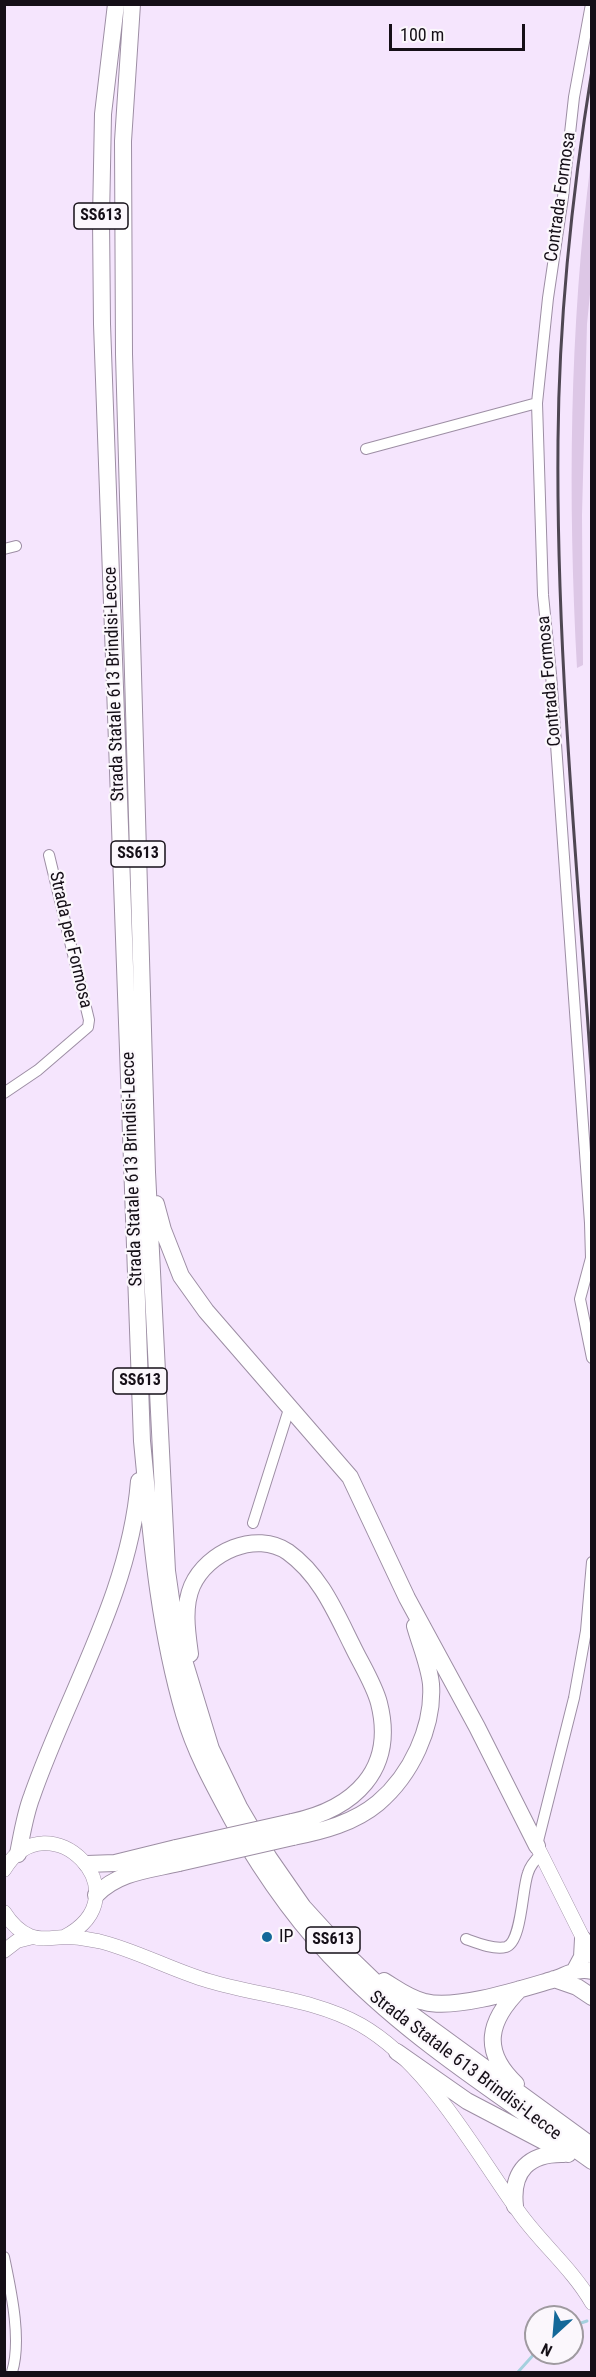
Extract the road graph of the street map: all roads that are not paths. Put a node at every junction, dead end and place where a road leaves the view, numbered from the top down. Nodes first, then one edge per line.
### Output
1 (116, 4) edge
2 (132, 4) edge
3 (591, 4) edge
4 (537, 403) junction
5 (366, 449) dead end
6 (16, 546) dead end
7 (4, 549) edge
8 (49, 855) dead end
9 (4, 1093) edge
10 (147, 1172) junction
11 (591, 1358) edge
12 (290, 1406) junction
13 (142, 1441) junction
14 (253, 1523) dead end
15 (591, 1562) edge
16 (407, 1598) junction
17 (197, 1699) junction
18 (293, 1830) junction
19 (539, 1850) junction
20 (18, 1854) junction
21 (177, 1855) junction
22 (87, 1864) junction
23 (4, 1870) edge
24 (96, 1895) junction
25 (4, 1912) edge
26 (33, 1937) junction
27 (64, 1937) junction
28 (466, 1939) dead end
29 (583, 1939) junction
30 (4, 1951) edge
31 (345, 1953) junction
32 (591, 1956) edge
33 (583, 1970) edge
34 (555, 1979) junction
35 (584, 1985) edge
36 (520, 1988) junction
37 (591, 1997) edge
38 (397, 2052) junction
39 (549, 2115) junction
40 (591, 2146) edge
41 (567, 2154) junction
42 (591, 2162) edge
43 (515, 2206) junction
44 (4, 2257) edge
45 (591, 2303) edge
46 (12, 2373) edge

1 - 13 highway, Strada Statale 613 Brindisi-Lecce / SS613
2 - 10 highway, Strada Statale 613 Brindisi-Lecce / SS613
3 - 4 street, Contrada Formosa
4 - 5 street
4 - 11 street, Contrada Formosa
6 - 7 street
8 - 9 street, Strada per Formosa
10 - 12 highway
10 - 17 highway, Strada Statale 613 Brindisi-Lecce / SS613
12 - 14 street
12 - 16 highway
13 - 20 highway
13 - 42 highway, Strada Statale 613 Brindisi-Lecce / SS613
15 - 19 street
16 - 18 highway
16 - 19 highway
17 - 18 highway
17 - 31 highway, Strada Statale 613 Brindisi-Lecce / SS613
18 - 21 highway, bridge
19 - 28 street
19 - 29 main road
20 - 22 main road
20 - 23 main road
21 - 22 highway
21 - 24 highway
22 - 24 main road
24 - 27 main road
25 - 26 main road
26 - 27 main road
26 - 30 main road
27 - 38 main road
29 - 32 main road
29 - 33 highway
31 - 36 highway
31 - 39 highway, Strada Statale 613 Brindisi-Lecce / SS613
33 - 34 highway
34 - 35 highway
34 - 36 highway
35 - 37 highway
36 - 39 highway
38 - 41 highway
38 - 43 main road
39 - 40 highway, Strada Statale 613 Brindisi-Lecce / SS613
41 - 42 highway
41 - 43 highway
43 - 45 main road
44 - 46 street

